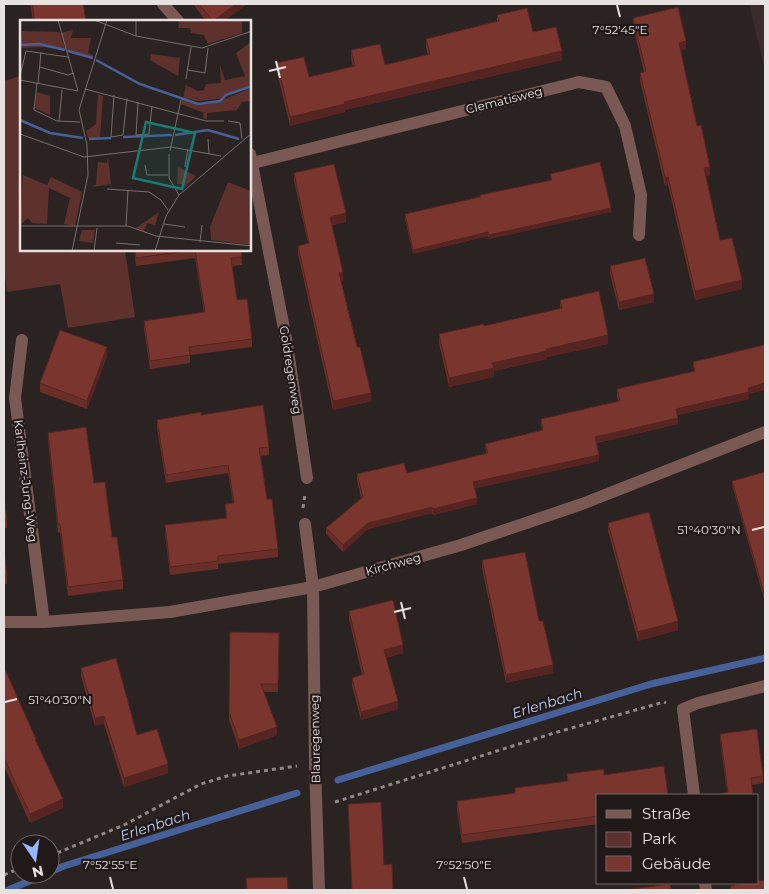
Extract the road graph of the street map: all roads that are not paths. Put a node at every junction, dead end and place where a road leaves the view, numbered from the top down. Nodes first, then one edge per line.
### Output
1 (163, 4) edge
2 (177, 20) edge
3 (251, 158) edge
4 (639, 235) dead end
5 (22, 340) dead end
6 (765, 432) edge
7 (307, 478) road end
8 (305, 524) road end
9 (312, 587) junction
10 (4, 622) edge
11 (44, 622) junction
12 (765, 686) edge
13 (694, 794) edge
14 (319, 890) edge

1 - 2 street
3 - 4 street, Clematisweg
3 - 7 street, Goldregenweg
5 - 11 street, Karlheinz-Jung-Weg
6 - 9 street, Kirchweg
8 - 9 street
9 - 11 street, Kirchweg
9 - 14 street, Blauregenweg
10 - 11 street, Kirchweg
12 - 13 street

